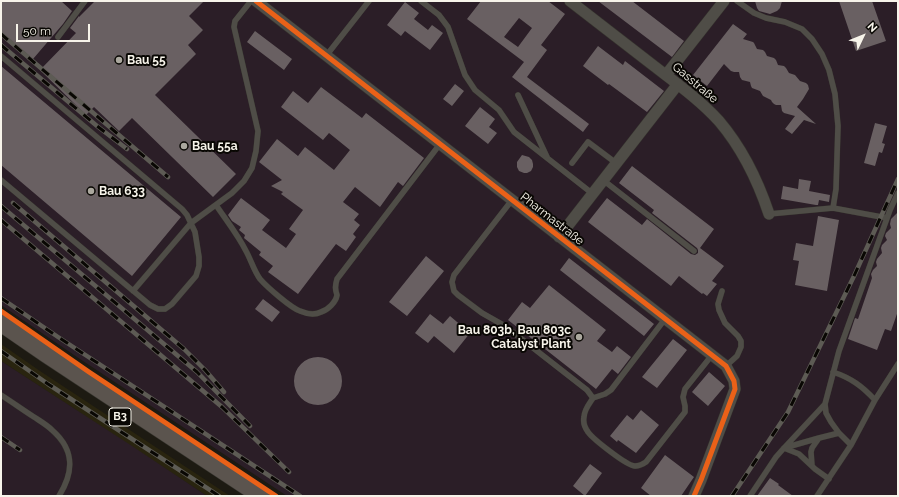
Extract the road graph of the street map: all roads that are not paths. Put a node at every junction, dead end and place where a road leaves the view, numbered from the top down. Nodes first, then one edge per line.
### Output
1 (85, 1) edge
2 (251, 1) edge
3 (256, 1) edge
4 (369, 1) edge
5 (421, 1) edge
6 (570, 1) edge
7 (724, 1) edge
8 (737, 1) edge
9 (582, 4) edge
10 (58, 37) dead end
11 (1, 56) edge
12 (326, 56) junction
13 (666, 75) junction
14 (678, 84) junction
15 (518, 95) dead end
16 (440, 144) junction
17 (548, 159) junction
18 (572, 163) dead end
19 (616, 164) junction
20 (1, 180) edge
21 (603, 180) junction
22 (898, 193) edge
23 (593, 194) junction
24 (512, 200) junction
25 (216, 205) junction
26 (833, 208) junction
27 (769, 214) joint
28 (887, 218) junction
29 (191, 223) junction
30 (560, 237) junction
31 (694, 251) dead end
32 (133, 291) junction
33 (722, 291) dead end
34 (665, 319) junction
35 (1, 323) edge
36 (1, 336) edge
37 (712, 356) junction
38 (898, 364) edge
39 (726, 366) junction
40 (833, 372) junction
41 (1, 395) edge
42 (593, 398) junction
43 (875, 400) junction
44 (825, 404) junction
45 (839, 433) junction
46 (819, 438) junction
47 (851, 445) junction
48 (784, 448) junction
49 (812, 466) junction
50 (829, 479) junction
51 (59, 496) edge
52 (241, 496) edge
53 (261, 496) edge
54 (694, 496) edge
55 (750, 496) edge
56 (817, 496) edge

1 - 10 lane
2 - 25 lane
3 - 12 street, Pharmastraße
4 - 12 lane
5 - 17 lane
6 - 9 street, Gasstraße
7 - 13 street
8 - 26 lane
9 - 13 street, Gasstraße
11 - 29 lane
12 - 16 street, Pharmastraße
13 - 14 street, Gasstraße
14 - 19 street
14 - 27 street, Gasstraße
15 - 17 lane
16 - 24 street, Pharmastraße
16 - 25 lane
17 - 23 lane
18 - 19 lane
19 - 21 street
20 - 32 lane
21 - 23 street
21 - 31 lane
22 - 28 lane
23 - 30 street
24 - 30 street, Pharmastraße
24 - 42 lane
25 - 29 lane
26 - 27 lane
26 - 28 lane
28 - 40 lane
29 - 32 lane
29 - 32 lane
30 - 34 street, Pharmastraße
33 - 39 lane
34 - 37 street, Pharmastraße
34 - 42 lane
35 - 53 main road, B3
36 - 52 main road, B3
37 - 39 street, Pharmastraße
37 - 42 lane
38 - 43 lane
39 - 54 street, Pharmastraße
40 - 43 lane
40 - 44 lane
41 - 51 lane
43 - 47 lane
44 - 45 lane
44 - 48 lane
45 - 46 lane
45 - 47 lane
46 - 48 lane
46 - 49 lane
47 - 50 lane
48 - 49 lane
48 - 55 lane
49 - 50 lane
50 - 56 lane

